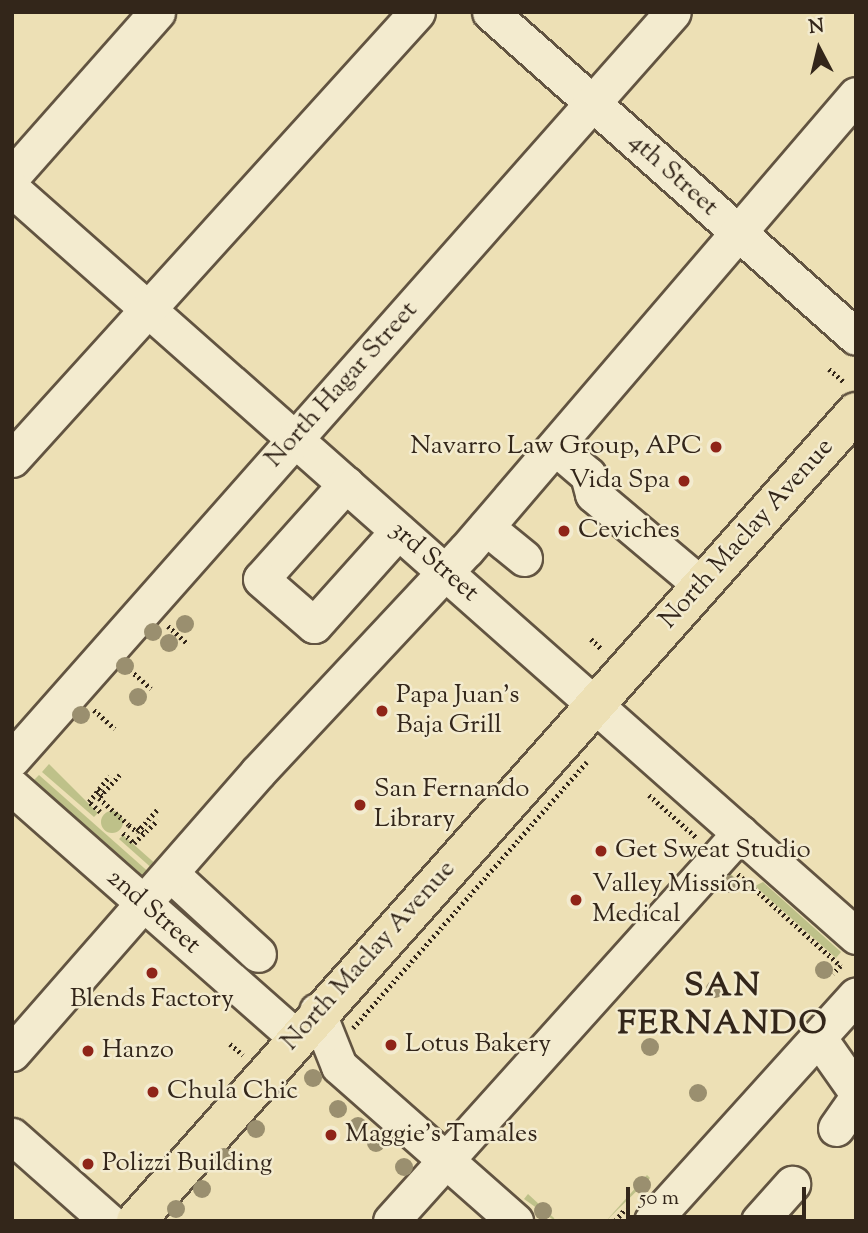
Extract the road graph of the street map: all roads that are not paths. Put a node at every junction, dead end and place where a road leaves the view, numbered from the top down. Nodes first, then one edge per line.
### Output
1 (158, 12) edge
2 (417, 12) edge
3 (490, 12) edge
4 (673, 12) edge
5 (856, 95) edge
6 (592, 103) junction
7 (12, 176) edge
8 (12, 188) edge
9 (741, 235) junction
10 (147, 308) junction
11 (856, 337) edge
12 (852, 399) edge
13 (294, 439) junction
14 (555, 447) junction
15 (12, 460) edge
16 (346, 484) junction
17 (486, 527) junction
18 (398, 531) junction
19 (524, 558) dead end
20 (446, 572) junction
21 (701, 585) junction
22 (597, 706) junction
23 (12, 759) edge
24 (12, 787) edge
25 (729, 845) junction
26 (171, 874) junction
27 (144, 904) junction
28 (258, 954) dead end
29 (851, 966) edge
30 (305, 1024) junction
31 (818, 1037) junction
32 (12, 1053) edge
33 (856, 1091) edge
34 (856, 1099) edge
35 (836, 1128) dead end
36 (12, 1136) edge
37 (446, 1160) junction
38 (792, 1184) dead end
39 (108, 1221) edge
40 (136, 1221) edge
41 (391, 1221) edge
42 (515, 1221) edge
43 (652, 1221) edge
44 (759, 1221) edge

1 - 7 street
2 - 10 street
3 - 6 street, 4th Street
4 - 6 street, North Hagar Street
5 - 9 street
6 - 9 street, 4th Street
6 - 13 street, North Hagar Street
8 - 10 street, 3rd Street
9 - 11 street, 4th Street
9 - 14 street
10 - 13 street, 3rd Street
10 - 15 street
12 - 21 main road, North Maclay Avenue
13 - 16 street, 3rd Street
13 - 23 street, North Hagar Street
14 - 17 street
14 - 21 street
16 - 18 street, 3rd Street
16 - 18 street
17 - 19 street
17 - 20 street
18 - 20 street, 3rd Street
20 - 22 street, 3rd Street
20 - 26 street
21 - 22 main road, North Maclay Avenue
22 - 25 street, 3rd Street
22 - 30 main road, North Maclay Avenue
24 - 27 street, 2nd Street
25 - 29 street, 3rd Street
25 - 37 street
26 - 27 street
26 - 28 street
27 - 30 street, 2nd Street
27 - 32 street
29 - 31 street
30 - 37 street, 2nd Street
30 - 40 main road, North Maclay Avenue
31 - 33 street
31 - 43 street
34 - 35 street
36 - 39 street
37 - 41 street
37 - 42 street, 2nd Street
38 - 44 street

